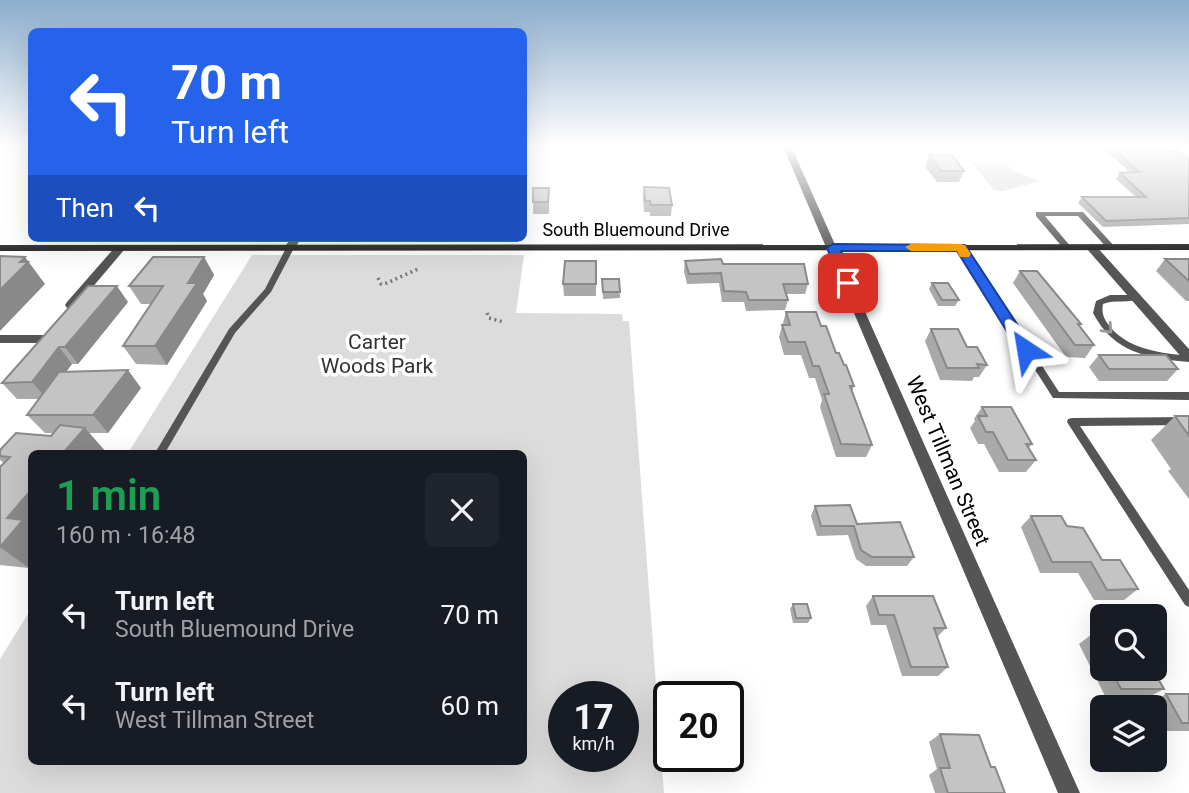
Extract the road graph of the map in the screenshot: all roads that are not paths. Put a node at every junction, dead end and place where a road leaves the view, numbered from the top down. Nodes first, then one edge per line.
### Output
1 (804, 183) edge
2 (293, 243) edge
3 (961, 247) junction
4 (1067, 247) junction
5 (1091, 247) junction
6 (1189, 247) edge
7 (0, 248) edge
8 (120, 248) junction
9 (833, 248) junction
10 (1112, 248) junction
11 (1136, 298) junction
12 (60, 317) edge
13 (0, 340) edge
14 (27, 356) edge
15 (1189, 358) edge
16 (1189, 396) edge
17 (1189, 421) edge
18 (162, 450) edge
19 (1189, 601) edge
20 (1069, 793) edge

1 - 9 street, West Tillman Street
2 - 8 main road, South Bluemound Drive
2 - 9 main road, South Bluemound Drive
2 - 18 lane
3 - 4 main road, South Bluemound Drive
3 - 9 main road, South Bluemound Drive
3 - 16 lane
4 - 5 main road, South Bluemound Drive
4 - 10 lane
5 - 10 main road, South Bluemound Drive
5 - 11 street
6 - 10 main road, South Bluemound Drive
7 - 8 main road, South Bluemound Drive
8 - 12 street
9 - 20 street, West Tillman Street
11 - 15 street
11 -> 15 lane
13 - 14 street
17 - 19 lane

